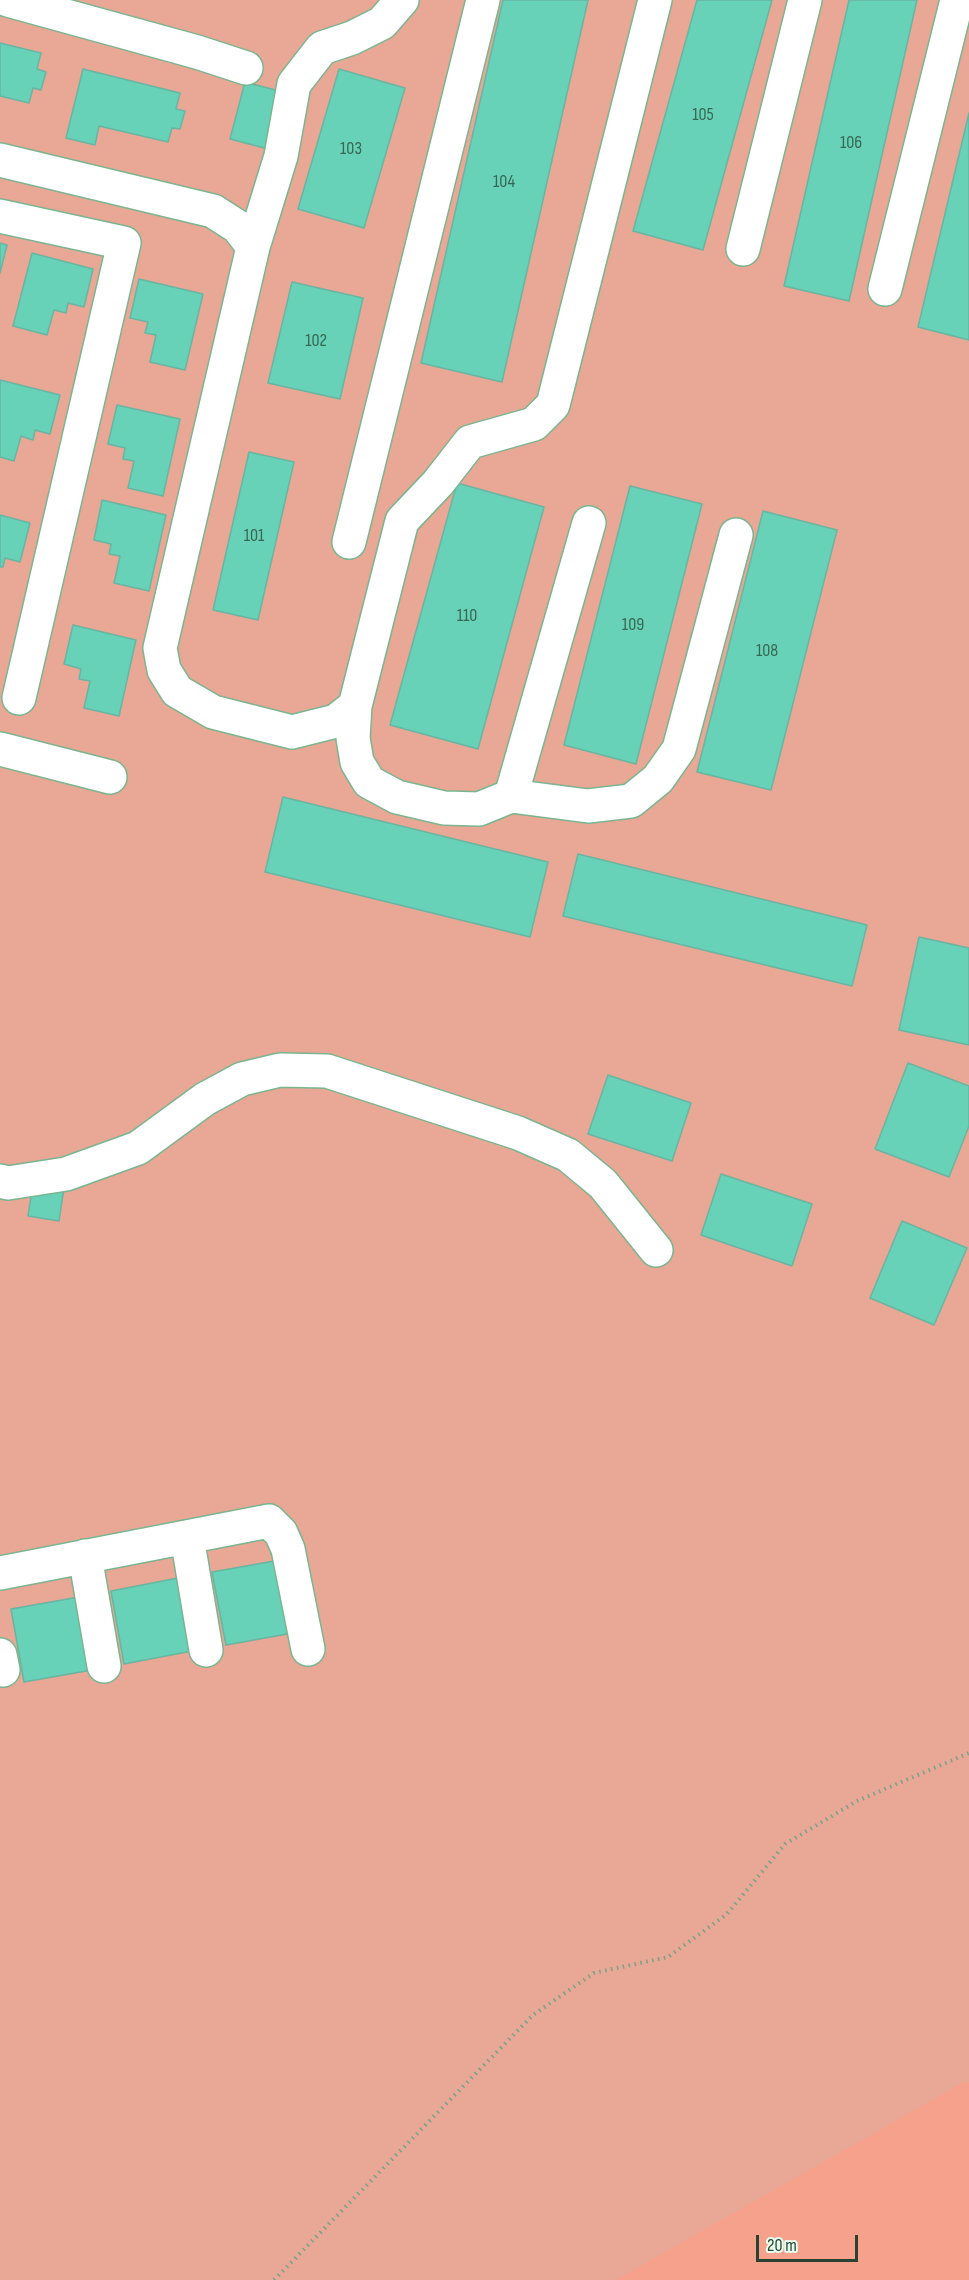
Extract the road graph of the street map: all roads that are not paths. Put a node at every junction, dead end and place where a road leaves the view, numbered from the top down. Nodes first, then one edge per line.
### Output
1 (8, 0) edge
2 (402, 0) edge
3 (483, 0) edge
4 (655, 0) edge
5 (805, 0) edge
6 (957, 0) edge
7 (246, 68) dead end
8 (0, 160) edge
9 (0, 216) edge
10 (253, 248) junction
11 (743, 249) dead end
12 (885, 289) dead end
13 (589, 523) dead end
14 (735, 535) dead end
15 (350, 542) dead end
16 (20, 698) dead end
17 (355, 706) junction
18 (0, 749) edge
19 (110, 777) dead end
20 (511, 796) junction
21 (0, 1181) edge
22 (656, 1250) dead end
23 (187, 1537) junction
24 (85, 1556) junction
25 (0, 1573) edge
26 (308, 1649) dead end
27 (206, 1650) dead end
28 (104, 1666) dead end

1 - 7 street
2 - 10 street
3 - 15 street
4 - 17 street
5 - 11 street
6 - 12 street
8 - 10 street
9 - 16 street
10 - 17 street
13 - 20 street
14 - 20 street
17 - 20 street
18 - 19 street
21 - 22 street
23 - 24 street
23 - 26 street
23 - 27 street
24 - 25 street
24 - 28 street

